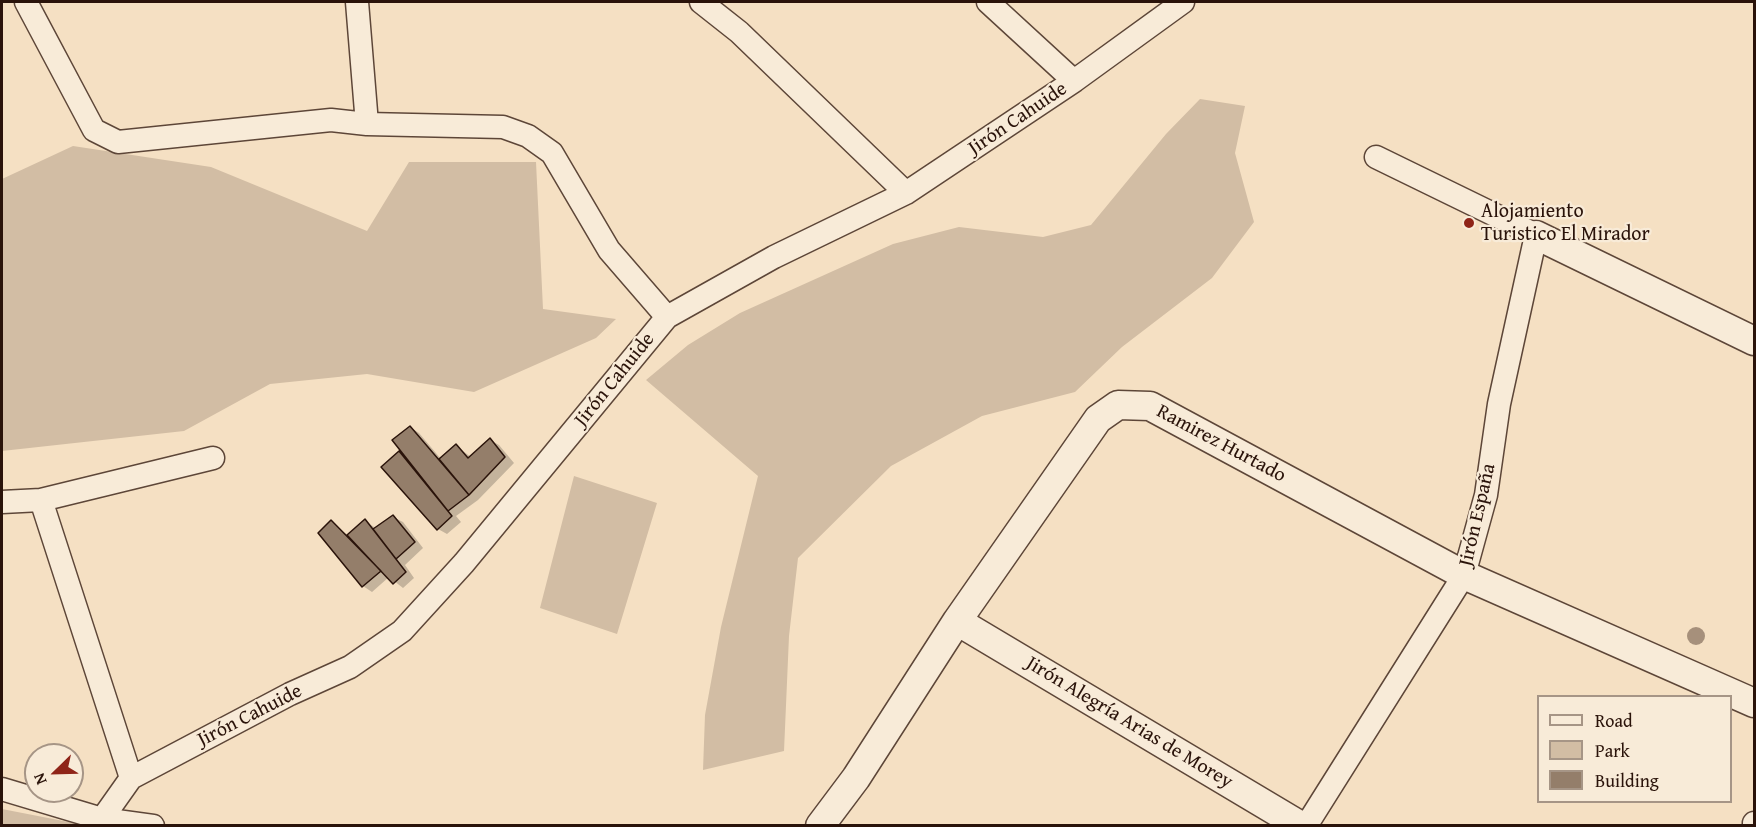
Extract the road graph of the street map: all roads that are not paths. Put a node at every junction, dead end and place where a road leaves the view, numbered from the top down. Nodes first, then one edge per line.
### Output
1 (26, 2) edge
2 (357, 2) edge
3 (701, 2) edge
4 (988, 2) edge
5 (1183, 2) edge
6 (1074, 81) junction
7 (367, 124) junction
8 (1376, 157) dead end
9 (906, 194) junction
10 (1536, 235) junction
11 (667, 317) junction
12 (1755, 341) edge
13 (213, 458) dead end
14 (41, 500) junction
15 (2, 502) edge
16 (1464, 575) junction
17 (957, 621) junction
18 (1755, 703) edge
19 (131, 778) junction
20 (2, 789) edge
21 (102, 819) junction
22 (153, 825) edge
23 (820, 825) edge
24 (1301, 825) edge
25 (1306, 825) edge

1 - 7 street
2 - 7 street
3 - 9 street
4 - 6 street
5 - 6 street, Jirón Cahuide
6 - 9 street, Jirón Cahuide
7 - 11 street
8 - 10 street
9 - 11 street, Jirón Cahuide
10 - 12 street
10 - 16 street, Jirón España
11 - 19 street, Jirón Cahuide
13 - 14 street
14 - 15 street
14 - 19 street
16 - 17 street, Ramirez Hurtado
16 - 18 street, Ramirez Hurtado
16 - 25 street, Jirón España
17 - 23 street, Ramirez Hurtado
17 - 24 street, Jirón Alegría Arias de Morey
19 - 21 street, Jirón Cahuide
20 - 21 street
21 - 22 street

